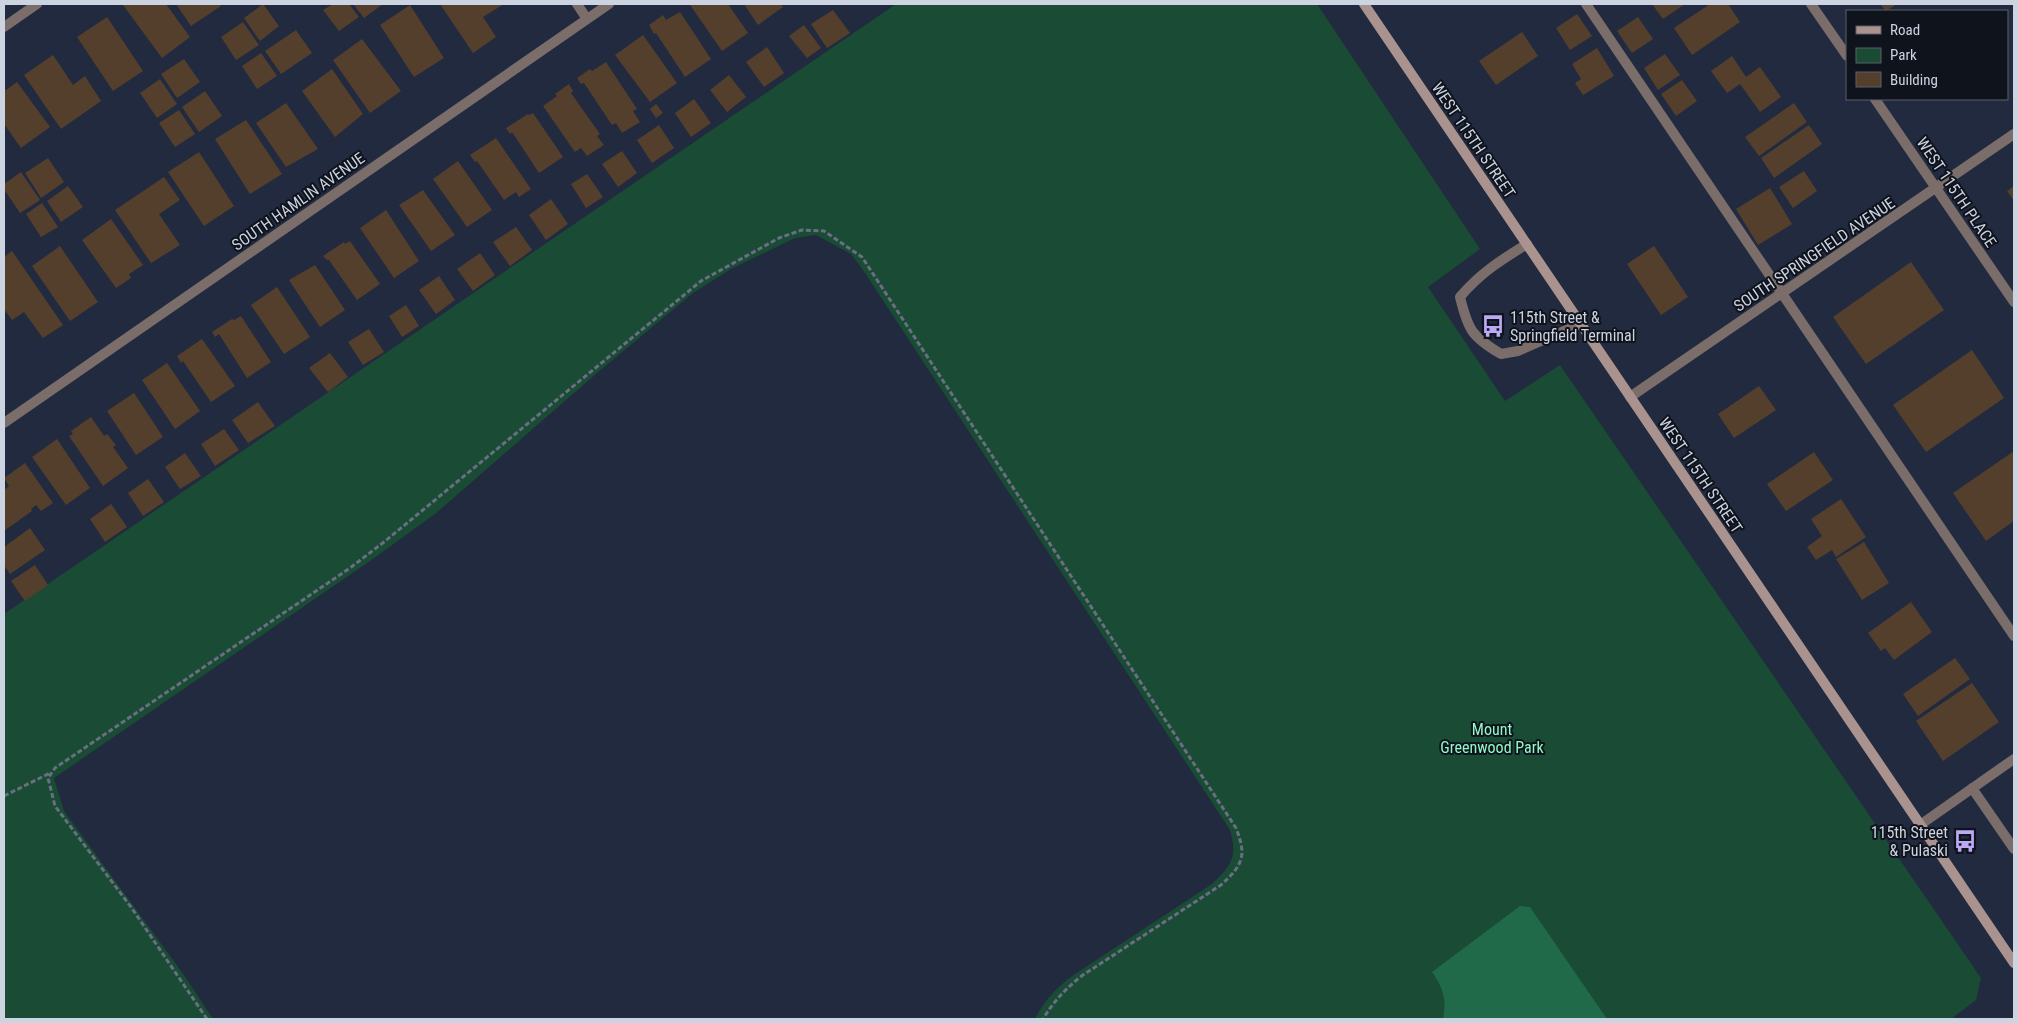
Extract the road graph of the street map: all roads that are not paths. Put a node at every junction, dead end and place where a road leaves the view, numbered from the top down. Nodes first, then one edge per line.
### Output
1 (37, 4) edge
2 (577, 4) edge
3 (608, 4) edge
4 (1364, 4) edge
5 (1586, 4) edge
6 (1812, 4) edge
7 (587, 19) junction
8 (4, 27) edge
9 (1846, 55) edge
10 (1876, 100) edge
11 (2014, 134) edge
12 (1935, 188) junction
13 (1527, 244) junction
14 (1782, 294) junction
15 (2014, 302) edge
16 (1580, 324) junction
17 (1630, 397) junction
18 (4, 423) edge
19 (2014, 636) edge
20 (2014, 759) edge
21 (1972, 788) junction
22 (1920, 825) junction
23 (2014, 849) edge
24 (2014, 963) edge

1 - 8 street
2 - 7 street
3 - 7 street, SOUTH HAMLIN AVENUE
4 - 13 street, WEST 115TH STREET
5 - 14 street
6 - 9 street
7 - 18 street, SOUTH HAMLIN AVENUE
10 - 12 street, WEST 115TH PLACE
11 - 12 street, SOUTH SPRINGFIELD AVENUE
12 - 14 street, SOUTH SPRINGFIELD AVENUE
12 - 15 street, WEST 115TH PLACE
13 - 16 street, WEST 115TH STREET
13 - 16 street
14 - 17 street, SOUTH SPRINGFIELD AVENUE
14 - 19 street
16 - 17 street, WEST 115TH STREET
17 - 22 street, WEST 115TH STREET
20 - 21 street
21 - 22 street
21 - 23 street
22 - 24 street, WEST 115TH STREET

